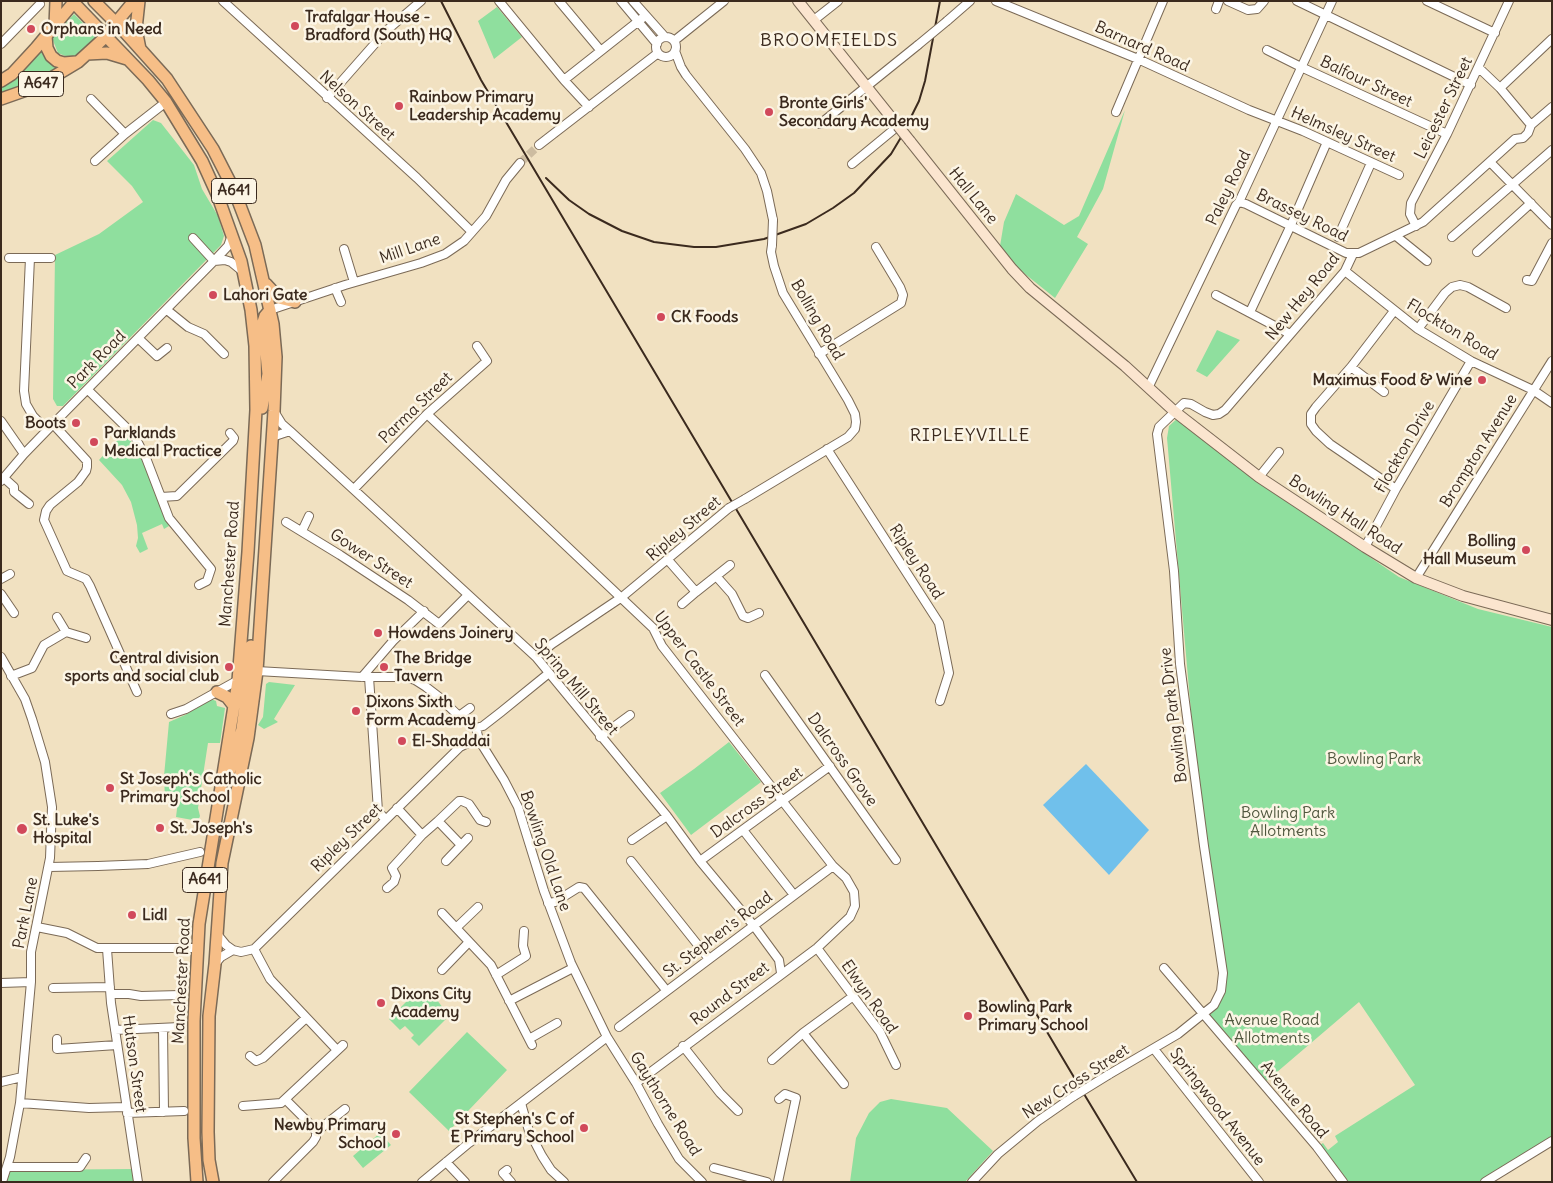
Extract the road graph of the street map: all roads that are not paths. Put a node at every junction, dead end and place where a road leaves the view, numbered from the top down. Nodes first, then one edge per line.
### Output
1 (56, 1) edge
2 (94, 1) edge
3 (134, 1) edge
4 (138, 1) edge
5 (224, 1) edge
6 (421, 1) edge
7 (499, 1) edge
8 (559, 1) edge
9 (621, 1) edge
10 (633, 1) edge
11 (724, 1) edge
12 (798, 1) edge
13 (838, 1) edge
14 (970, 1) edge
15 (996, 1) edge
16 (1163, 1) edge
17 (1228, 1) edge
18 (1264, 1) edge
19 (1297, 1) edge
20 (1332, 1) edge
21 (1428, 1) edge
22 (1510, 1) edge
23 (74, 2) edge
24 (40, 4) dead end
25 (1326, 14) junction
26 (645, 16) junction
27 (814, 20) junction
28 (638, 22) junction
29 (115, 23) junction
30 (54, 26) junction
31 (1495, 33) junction
32 (106, 35) junction
33 (46, 36) junction
34 (665, 37) junction
35 (1552, 39) edge
36 (674, 41) junction
37 (1, 44) edge
38 (656, 44) junction
39 (140, 49) junction
40 (1268, 50) dead end
41 (601, 51) junction
42 (675, 51) junction
43 (662, 55) junction
44 (83, 58) junction
45 (1138, 59) junction
46 (128, 60) junction
47 (681, 67) junction
48 (1301, 67) junction
49 (1479, 68) junction
50 (564, 80) junction
51 (1, 81) edge
52 (1470, 85) junction
53 (866, 86) junction
54 (1500, 88) junction
55 (100, 96) dead end
56 (327, 98) junction
57 (1, 100) edge
58 (166, 102) junction
59 (588, 107) junction
60 (1552, 107) edge
61 (1116, 112) dead end
62 (1277, 121) junction
63 (820, 124) dead end
64 (1531, 125) junction
65 (898, 126) junction
66 (125, 134) junction
67 (1447, 134) junction
68 (1327, 142) junction
69 (539, 145) tunnel mouth
70 (1552, 150) edge
71 (95, 161) dead end
72 (1490, 162) junction
73 (520, 163) tunnel mouth
74 (1371, 163) junction
75 (852, 164) dead end
76 (1399, 175) dead end
77 (1513, 184) junction
78 (1239, 202) junction
79 (1531, 203) junction
80 (1552, 225) edge
81 (1291, 226) junction
82 (1416, 226) junction
83 (472, 232) junction
84 (232, 233) junction
85 (1396, 236) junction
86 (1338, 237) dead end
87 (1452, 237) dead end
88 (193, 238) dead end
89 (1552, 243) edge
90 (876, 247) dead end
91 (344, 249) dead end
92 (1477, 252) dead end
93 (1353, 254) junction
94 (9, 258) dead end
95 (30, 258) junction
96 (51, 258) dead end
97 (214, 261) junction
98 (1427, 261) dead end
99 (1344, 272) junction
100 (244, 273) junction
101 (1527, 280) dead end
102 (354, 282) junction
103 (264, 283) junction
104 (335, 288) junction
105 (1216, 295) dead end
106 (295, 302) junction
107 (341, 302) dead end
108 (1507, 308) dead end
109 (166, 310) junction
110 (251, 310) junction
111 (270, 310) junction
112 (1394, 311) junction
113 (1250, 312) junction
114 (1418, 329) junction
115 (1290, 334) junction
116 (138, 338) junction
117 (477, 346) dead end
118 (167, 348) dead end
119 (224, 354) dead end
120 (819, 354) junction
121 (1471, 361) junction
122 (1552, 361) edge
123 (1351, 367) junction
124 (1149, 386) junction
125 (88, 390) junction
126 (1533, 390) junction
127 (1384, 392) dead end
128 (1552, 403) edge
129 (274, 411) junction
130 (1174, 411) junction
131 (427, 414) junction
132 (1, 421) edge
133 (53, 424) junction
134 (854, 429) joint
135 (47, 430) junction
136 (290, 431) junction
137 (230, 433) dead end
138 (272, 437) junction
139 (254, 447) junction
140 (826, 449) junction
141 (1279, 452) dead end
142 (24, 454) junction
143 (1260, 477) junction
144 (2, 480) edge
145 (354, 489) junction
146 (1396, 489) junction
147 (161, 497) junction
148 (29, 504) dead end
149 (310, 516) dead end
150 (286, 522) dead end
151 (302, 531) junction
152 (1365, 548) junction
153 (668, 560) junction
154 (730, 565) dead end
155 (10, 574) dead end
156 (716, 576) junction
157 (1416, 578) junction
158 (1, 579) edge
159 (199, 585) dead end
160 (696, 592) junction
161 (1, 594) edge
162 (468, 594) junction
163 (622, 597) junction
164 (682, 604) dead end
165 (424, 611) junction
166 (759, 612) dead end
167 (14, 613) dead end
168 (57, 618) dead end
169 (1552, 620) edge
170 (260, 624) junction
171 (66, 632) junction
172 (86, 638) dead end
173 (1, 657) edge
174 (536, 657) junction
175 (257, 671) junction
176 (550, 673) junction
177 (765, 675) dead end
178 (11, 676) junction
179 (366, 677) junction
180 (238, 681) junction
181 (137, 692) dead end
182 (217, 692) junction
183 (940, 701) dead end
184 (234, 706) junction
185 (470, 708) dead end
186 (171, 714) dead end
187 (630, 715) dead end
188 (459, 716) junction
189 (476, 728) junction
190 (600, 737) junction
191 (479, 740) junction
192 (830, 766) junction
193 (220, 791) junction
194 (783, 800) junction
195 (397, 808) junction
196 (667, 816) junction
197 (386, 819) junction
198 (438, 821) junction
199 (477, 829) dead end
200 (743, 830) junction
201 (422, 835) junction
202 (468, 838) dead end
203 (632, 840) dead end
204 (461, 845) junction
205 (200, 852) dead end
206 (896, 860) dead end
207 (446, 861) dead end
208 (631, 861) dead end
209 (700, 861) junction
210 (49, 866) junction
211 (833, 866) junction
212 (387, 888) dead end
213 (794, 895) junction
214 (548, 903) junction
215 (478, 907) dead end
216 (442, 913) dead end
217 (754, 926) junction
218 (37, 927) junction
219 (840, 927) joint
220 (456, 928) junction
221 (524, 931) dead end
222 (216, 932) junction
223 (470, 942) junction
224 (198, 948) junction
225 (816, 948) junction
226 (107, 949) junction
227 (254, 949) junction
228 (233, 950) junction
229 (709, 959) junction
230 (215, 964) junction
231 (574, 968) junction
232 (1164, 968) dead end
233 (442, 970) dead end
234 (781, 973) junction
235 (496, 974) junction
236 (32, 982) junction
237 (1, 984) edge
238 (53, 988) dead end
239 (666, 990) junction
240 (110, 991) junction
241 (180, 995) dead end
242 (852, 996) junction
243 (509, 1001) junction
244 (1203, 1015) junction
245 (306, 1018) junction
246 (557, 1024) dead end
247 (619, 1026) dead end
248 (180, 1027) dead end
249 (163, 1028) junction
250 (115, 1030) junction
251 (803, 1033) junction
252 (607, 1037) junction
253 (57, 1039) dead end
254 (117, 1046) junction
255 (683, 1046) junction
256 (1154, 1049) junction
257 (250, 1056) dead end
258 (772, 1060) dead end
259 (896, 1065) dead end
260 (22, 1078) junction
261 (1, 1082) edge
262 (636, 1083) junction
263 (844, 1084) dead end
264 (779, 1099) dead end
265 (286, 1100) junction
266 (20, 1103) junction
267 (521, 1103) junction
268 (243, 1106) dead end
269 (345, 1109) dead end
270 (127, 1110) junction
271 (184, 1111) dead end
272 (738, 1111) dead end
273 (164, 1112) junction
274 (316, 1132) junction
275 (1552, 1141) edge
276 (1, 1155) edge
277 (10, 1157) junction
278 (86, 1158) dead end
279 (446, 1162) junction
280 (7, 1167) junction
281 (714, 1168) dead end
282 (507, 1170) dead end
283 (762, 1181) edge
284 (2, 1182) edge
285 (138, 1182) edge
286 (198, 1182) edge
287 (213, 1182) edge
288 (273, 1182) edge
289 (422, 1182) edge
290 (465, 1182) edge
291 (511, 1182) edge
292 (564, 1182) edge
293 (702, 1182) edge
294 (778, 1182) edge
295 (972, 1182) edge
296 (1259, 1182) edge
297 (1343, 1182) edge
298 (1485, 1182) edge

1 - 30 main road
2 - 29 main road, Manchester Road / A641
3 - 29 main road
4 - 39 main road
5 - 56 street, Nelson Street
6 - 56 street
7 - 50 street
8 - 41 street
9 - 28 street
10 - 26 street
11 - 36 street
12 - 27 street, Hall Lane
13 - 27 street
14 - 53 street, bridge
15 - 45 street, Barnard Road
16 - 45 street
17 - 18 street
19 - 25 street
20 - 25 street, Paley Road
21 - 31 street
22 - 31 street, Leicester Street
23 - 30 main road, A647
23 - 32 main road, Manchester Road
24 - 37 street
25 - 48 street, Paley Road
25 - 52 street
26 - 28 street
26 - 34 street
27 - 53 street, Hall Lane
28 - 38 street
28 - 41 street
29 - 32 main road, A647
29 - 39 main road, Manchester Road / A641
30 - 33 main road, A647
31 - 49 street, Leicester Street
32 - 44 main road, A647
32 - 46 main road, Manchester Road / A641
33 - 44 main road
33 - 51 main road, A647
34 - 36 street
34 - 38 street
35 - 54 street
36 - 42 street
38 - 43 street
39 - 103 main road, Manchester Road / A641
40 - 48 street, Balfour Street
41 - 50 street
42 - 43 street
42 - 47 street, Bolling Road
43 - 47 street, Bolling Road
43 - 59 street
44 - 46 main road
44 - 57 main road, A647
45 - 61 street
45 - 62 street, Barnard Road
46 - 58 main road, Manchester Road / A641
47 - 120 street, Bolling Road, bridge
48 - 62 street, Paley Road
48 - 67 street, Balfour Street
49 - 52 street, Leicester Street
49 - 54 street
50 - 59 street
52 - 67 street, Leicester Street
53 - 63 street
53 - 65 street, Hall Lane
54 - 64 street
55 - 66 street
56 - 83 street, Nelson Street
58 - 66 street
58 - 84 main road, Manchester Road / A641
59 - 69 street
60 - 64 street, New Hey Road
62 - 68 street, Helmsley Street
62 - 78 street, Paley Road
64 - 72 street, New Hey Road
65 - 75 street
65 - 124 street, Hall Lane, bridge
66 - 71 street
67 - 82 street, Leicester Street
68 - 74 street, Helmsley Street
68 - 81 street
70 - 77 street
72 - 77 street
72 - 82 street, New Hey Road
73 - 83 street, Mill Lane
74 - 76 street, Helmsley Street
74 - 86 street
77 - 79 street
77 - 87 street
78 - 81 street, Brassey Road
78 - 124 street, Paley Road
79 - 80 street
79 - 92 street
81 - 93 street, Brassey Road
81 - 113 street
82 - 85 street, New Hey Road
83 - 102 street, Mill Lane
84 - 97 street, Park Road
84 - 100 main road, Manchester Road / A641
85 - 93 street, New Hey Road
85 - 98 street
88 - 97 street
89 - 101 street
90 - 120 street
91 - 102 street
93 - 99 street, New Hey Road
94 - 95 street
95 - 96 street
95 - 135 street
97 - 100 street
97 - 109 street, Park Road
99 - 112 street, Flockton Road
99 - 115 street, New Hey Road
100 - 110 main road, Manchester Road / A641
102 - 104 street, Mill Lane
103 - 106 main road
103 - 111 main road, Manchester Road / A641
104 - 106 street, Mill Lane
104 - 107 street
105 - 113 street
106 - 111 street, Mill Lane
108 - 114 street
109 - 116 street, Park Road
109 - 119 street
110 - 111 main road
110 - 139 main road, Manchester Road / A641
111 - 129 main road, Manchester Road / A641
111 - 139 main road
112 - 114 street, Flockton Road
112 - 123 street
113 - 115 street
114 - 121 street, Flockton Road
115 - 130 street, New Hey Road
116 - 118 street
116 - 125 street, Park Road
117 - 131 street, Parma Street
120 - 134 street, Bolling Road
121 - 126 street, Flockton Road
121 - 146 street, Flockton Drive
122 - 126 street, Brompton Avenue
123 - 127 street
123 - 146 street
124 - 130 street, Bowling Hall Road
125 - 133 street, Park Road
125 - 147 street
126 - 128 street, Flockton Road
126 - 157 street, Brompton Avenue
129 - 136 street, Spring Mill Street
129 - 138 main road, Manchester Road / A641
130 - 143 street, Bowling Hall Road
130 - 244 street, Bowling Park Drive
131 - 145 street, Parma Street
131 - 163 street, Upper Castle Street
132 - 142 street
133 - 135 street, Park Road
133 - 181 street
134 - 140 street, Ripley Street
135 - 142 street, Park Road
136 - 138 street
136 - 145 street, Spring Mill Street
137 - 147 street
138 - 170 main road, Manchester Road / A641
139 - 180 main road, Manchester Road / A641
140 - 153 street, Ripley Street, bridge
140 - 183 street, Ripley Road
141 - 143 street
142 - 144 street, Park Road
143 - 152 street, Bowling Hall Road
144 - 148 street
145 - 162 street, Spring Mill Street
146 - 152 street, Flockton Drive
147 - 159 street
149 - 151 street
150 - 151 street, Gower Street
151 - 165 street, Gower Street
152 - 157 street, Bowling Hall Road
153 - 160 street
153 - 163 street, Ripley Street
154 - 156 street
155 - 158 street
156 - 160 street
156 - 166 street
157 - 169 street, Bowling Hall Road
160 - 164 street
161 - 167 street
162 - 165 street, Gower Street
162 - 174 street, Spring Mill Street
163 - 174 street, Ripley Street
163 - 194 street, Upper Castle Street
165 - 179 street
168 - 171 street
170 - 175 main road, Manchester Road / A641
170 - 180 main road
171 - 172 street
171 - 178 street
173 - 178 street, Park Lane
174 - 176 street, Spring Mill Street
175 - 179 street
175 - 180 street
175 - 193 main road
175 - 222 main road, Manchester Road / A641
176 - 189 street
176 - 190 street, Spring Mill Street
177 - 192 street, Dalcross Grove
178 - 210 street, Park Lane
179 - 188 street
179 - 197 street
180 - 182 street
180 - 184 main road, Manchester Road / A641
182 - 184 main road
182 - 186 street
184 - 193 main road, Manchester Road / A641
185 - 188 street
187 - 190 street
188 - 189 street
189 - 191 street, Bowling Old Lane
190 - 196 street, Spring Mill Street
191 - 195 street, Ripley Street
191 - 214 street, Bowling Old Lane
192 - 194 street, Dalcross Street
192 - 206 street, Dalcross Grove
193 - 224 main road, Manchester Road / A641
194 - 200 street, Dalcross Street
194 - 211 street, Upper Castle Street
195 - 197 street, Ripley Street
195 - 201 street
196 - 203 street
196 - 209 street, Spring Mill Street
197 - 227 street, Ripley Street
198 - 199 street
198 - 201 street
198 - 204 street
200 - 209 street, Dalcross Street
200 - 213 street
201 - 212 street
202 - 204 street
204 - 207 street
205 - 210 street
208 - 229 street
209 - 217 street, Spring Mill Street
210 - 218 street, Park Lane
211 - 213 street, St. Stephen's Road
211 - 219 street, Upper Castle Street
213 - 217 street, St. Stephen's Road
214 - 231 street, Bowling Old Lane
214 - 239 street
215 - 220 street
216 - 220 street
217 - 229 street, St. Stephen's Road
217 - 234 street, Spring Mill Street
218 - 226 street
218 - 236 street, Park Lane
219 - 225 street, Round Street
220 - 223 street
221 - 235 street
222 - 228 street
222 - 230 main road, Manchester Road / A641
223 - 233 street
223 - 235 street
224 - 226 street
224 - 286 main road, Manchester Road / A641
225 - 234 street, Round Street
225 - 242 street, Elwyn Road
226 - 240 street, Hutson Street
227 - 228 street
227 - 245 street
228 - 230 street
229 - 239 street, St. Stephen's Road
230 - 287 main road, Manchester Road / A641
231 - 243 street
231 - 252 street, Bowling Old Lane
232 - 244 street
234 - 255 street, Round Street
235 - 243 street
236 - 237 street
236 - 260 street, Park Lane
238 - 240 street
239 - 247 street, St. Stephen's Road
240 - 241 street
240 - 250 street, Hutson Street
242 - 251 street
242 - 259 street, Elwyn Road
243 - 246 street
244 - 256 street, New Cross Street
244 - 297 street, Avenue Road
245 - 257 street
245 - 265 street
248 - 249 street
249 - 250 street
249 - 273 street
250 - 254 street, Hutson Street
251 - 258 street
251 - 263 street
252 - 262 street, Gaythorne Road
252 - 267 street
253 - 254 street
254 - 270 street, Hutson Street
255 - 262 street, Round Street
255 - 272 street
256 - 295 street, New Cross Street, bridge
256 - 296 street, Springwood Avenue
260 - 261 street
260 - 266 street, Park Lane
262 - 293 street, Gaythorne Road
264 - 294 street
265 - 268 street
265 - 274 street
266 - 270 street
266 - 277 street, Park Lane
267 - 279 street
267 - 292 street
269 - 274 street
270 - 273 street
270 - 285 street, Hutson Street
271 - 273 street
274 - 288 street
275 - 298 street
276 - 277 street
277 - 280 street, Park Lane
278 - 280 street
279 - 289 street
279 - 290 street
280 - 284 street, Park Lane
281 - 283 street
282 - 291 street

